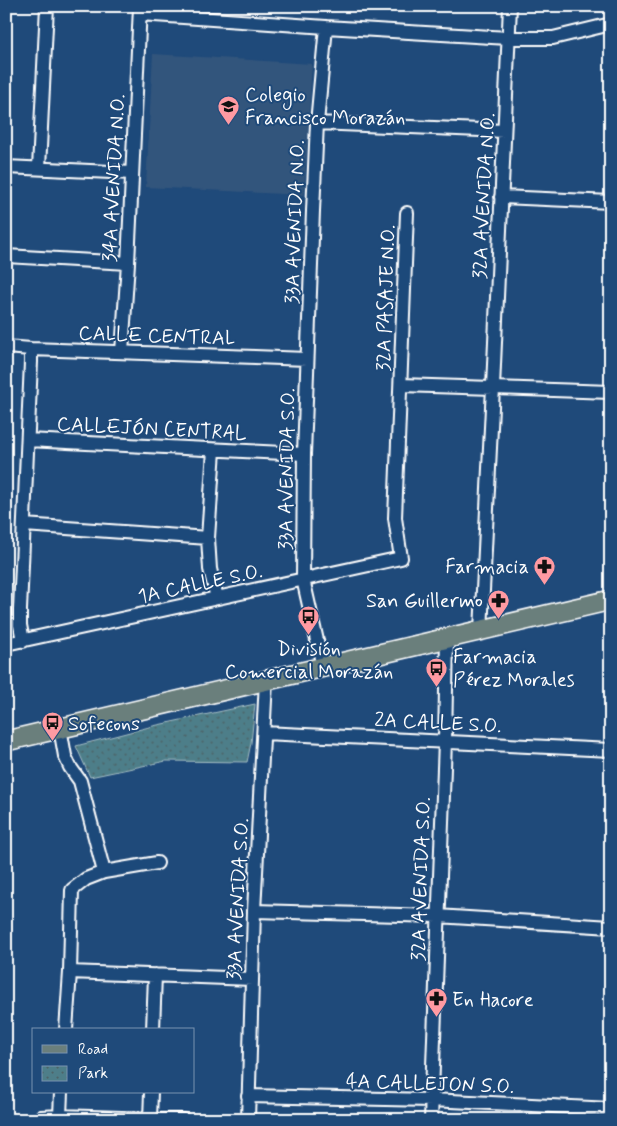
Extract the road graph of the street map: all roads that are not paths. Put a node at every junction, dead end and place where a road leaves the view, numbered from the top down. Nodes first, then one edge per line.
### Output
1 (47, 6) edge
2 (510, 6) edge
3 (140, 10) edge
4 (611, 24) edge
5 (326, 28) junction
6 (508, 38) junction
7 (317, 124) junction
8 (504, 131) junction
9 (6, 167) edge
10 (40, 168) junction
11 (132, 173) junction
12 (501, 197) junction
13 (611, 202) edge
14 (407, 213) dead end
15 (6, 256) edge
16 (128, 263) junction
17 (6, 347) edge
18 (31, 349) junction
19 (122, 352) junction
20 (307, 359) junction
21 (401, 385) junction
22 (493, 387) junction
23 (611, 392) edge
24 (28, 440) junction
25 (214, 450) junction
26 (304, 454) junction
27 (24, 525) junction
28 (208, 538) junction
29 (401, 558) joint
30 (304, 579) junction
31 (217, 598) junction
32 (611, 600) edge
33 (481, 631) junction
34 (447, 639) junction
35 (23, 641) junction
36 (6, 644) edge
37 (323, 667) junction
38 (266, 681) junction
39 (60, 728) junction
40 (264, 733) junction
41 (6, 741) edge
42 (445, 741) junction
43 (611, 750) edge
44 (157, 863) dead end
45 (104, 872) junction
46 (254, 911) junction
47 (437, 916) junction
48 (611, 927) edge
49 (70, 972) junction
50 (155, 975) junction
51 (252, 979) junction
52 (66, 1028) edge
53 (153, 1028) edge
54 (61, 1094) edge
55 (151, 1094) edge
56 (248, 1096) junction
57 (431, 1100) junction
58 (611, 1109) edge
59 (60, 1116) junction
60 (150, 1119) edge
61 (40, 1120) edge
62 (184, 1120) edge
63 (248, 1120) edge
64 (431, 1120) edge

1 - 10 street
2 - 6 street, 32A AVENIDA N.O.
3 - 5 street
3 - 11 street, 34A AVENIDA N.O.
4 - 6 street
5 - 6 street
5 - 7 street, 33A AVENIDA N.O.
6 - 8 street, 32A AVENIDA N.O.
7 - 8 street
7 - 20 street, 33A AVENIDA N.O.
8 - 12 street, 32A AVENIDA N.O.
9 - 10 street
10 - 11 street
11 - 16 street, 34A AVENIDA N.O.
12 - 13 street
12 - 22 street, 32A AVENIDA N.O.
14 - 21 street, 32A PASAJE N.O.
15 - 16 street
16 - 19 street, 34A AVENIDA N.O.
17 - 18 street, CALLE CENTRAL
18 - 19 street, CALLE CENTRAL
18 - 24 street
19 - 20 street, CALLE CENTRAL
20 - 26 street, 33A AVENIDA S.O.
21 - 22 street
21 - 29 street, 32A PASAJE N.O.
22 - 23 street
22 - 33 street
24 - 25 street, CALLEJÓN CENTRAL
24 - 27 street
25 - 26 street, CALLEJÓN CENTRAL
25 - 28 street
26 - 30 street, 33A AVENIDA S.O.
27 - 28 street
27 - 35 street
28 - 31 street
29 - 30 street, 1A CALLE S.O.
30 - 31 street, 1A CALLE S.O.
30 - 37 street, 33A AVENIDA S.O.
31 - 35 street, 1A CALLE S.O.
32 - 33 main road
33 - 34 main road
34 - 37 main road
34 - 42 street, 32A AVENIDA S.O.
35 - 36 street, 1A CALLE S.O.
37 - 38 main road
38 - 39 main road
38 - 40 street, 33A AVENIDA S.O.
39 - 41 main road
39 - 45 street
40 - 42 street, 2A CALLE S.O.
40 - 46 street, 33A AVENIDA S.O.
42 - 43 street, 2A CALLE S.O.
42 - 47 street, 32A AVENIDA S.O.
44 - 45 street
45 - 49 street
46 - 47 street
46 - 51 street, 33A AVENIDA S.O.
47 - 48 street
47 - 57 street, 32A AVENIDA S.O.
49 - 50 street
49 - 52 street
50 - 51 street
50 - 53 street
51 - 56 street, 33A AVENIDA S.O.
54 - 59 street
55 - 60 street
56 - 57 street, 4A CALLEJON S.O.
56 - 63 street, 33A AVENIDA S.O.
57 - 58 street, 4A CALLEJON S.O.
57 - 64 street, 32A AVENIDA S.O.
59 - 60 street
59 - 61 street
60 - 62 street

